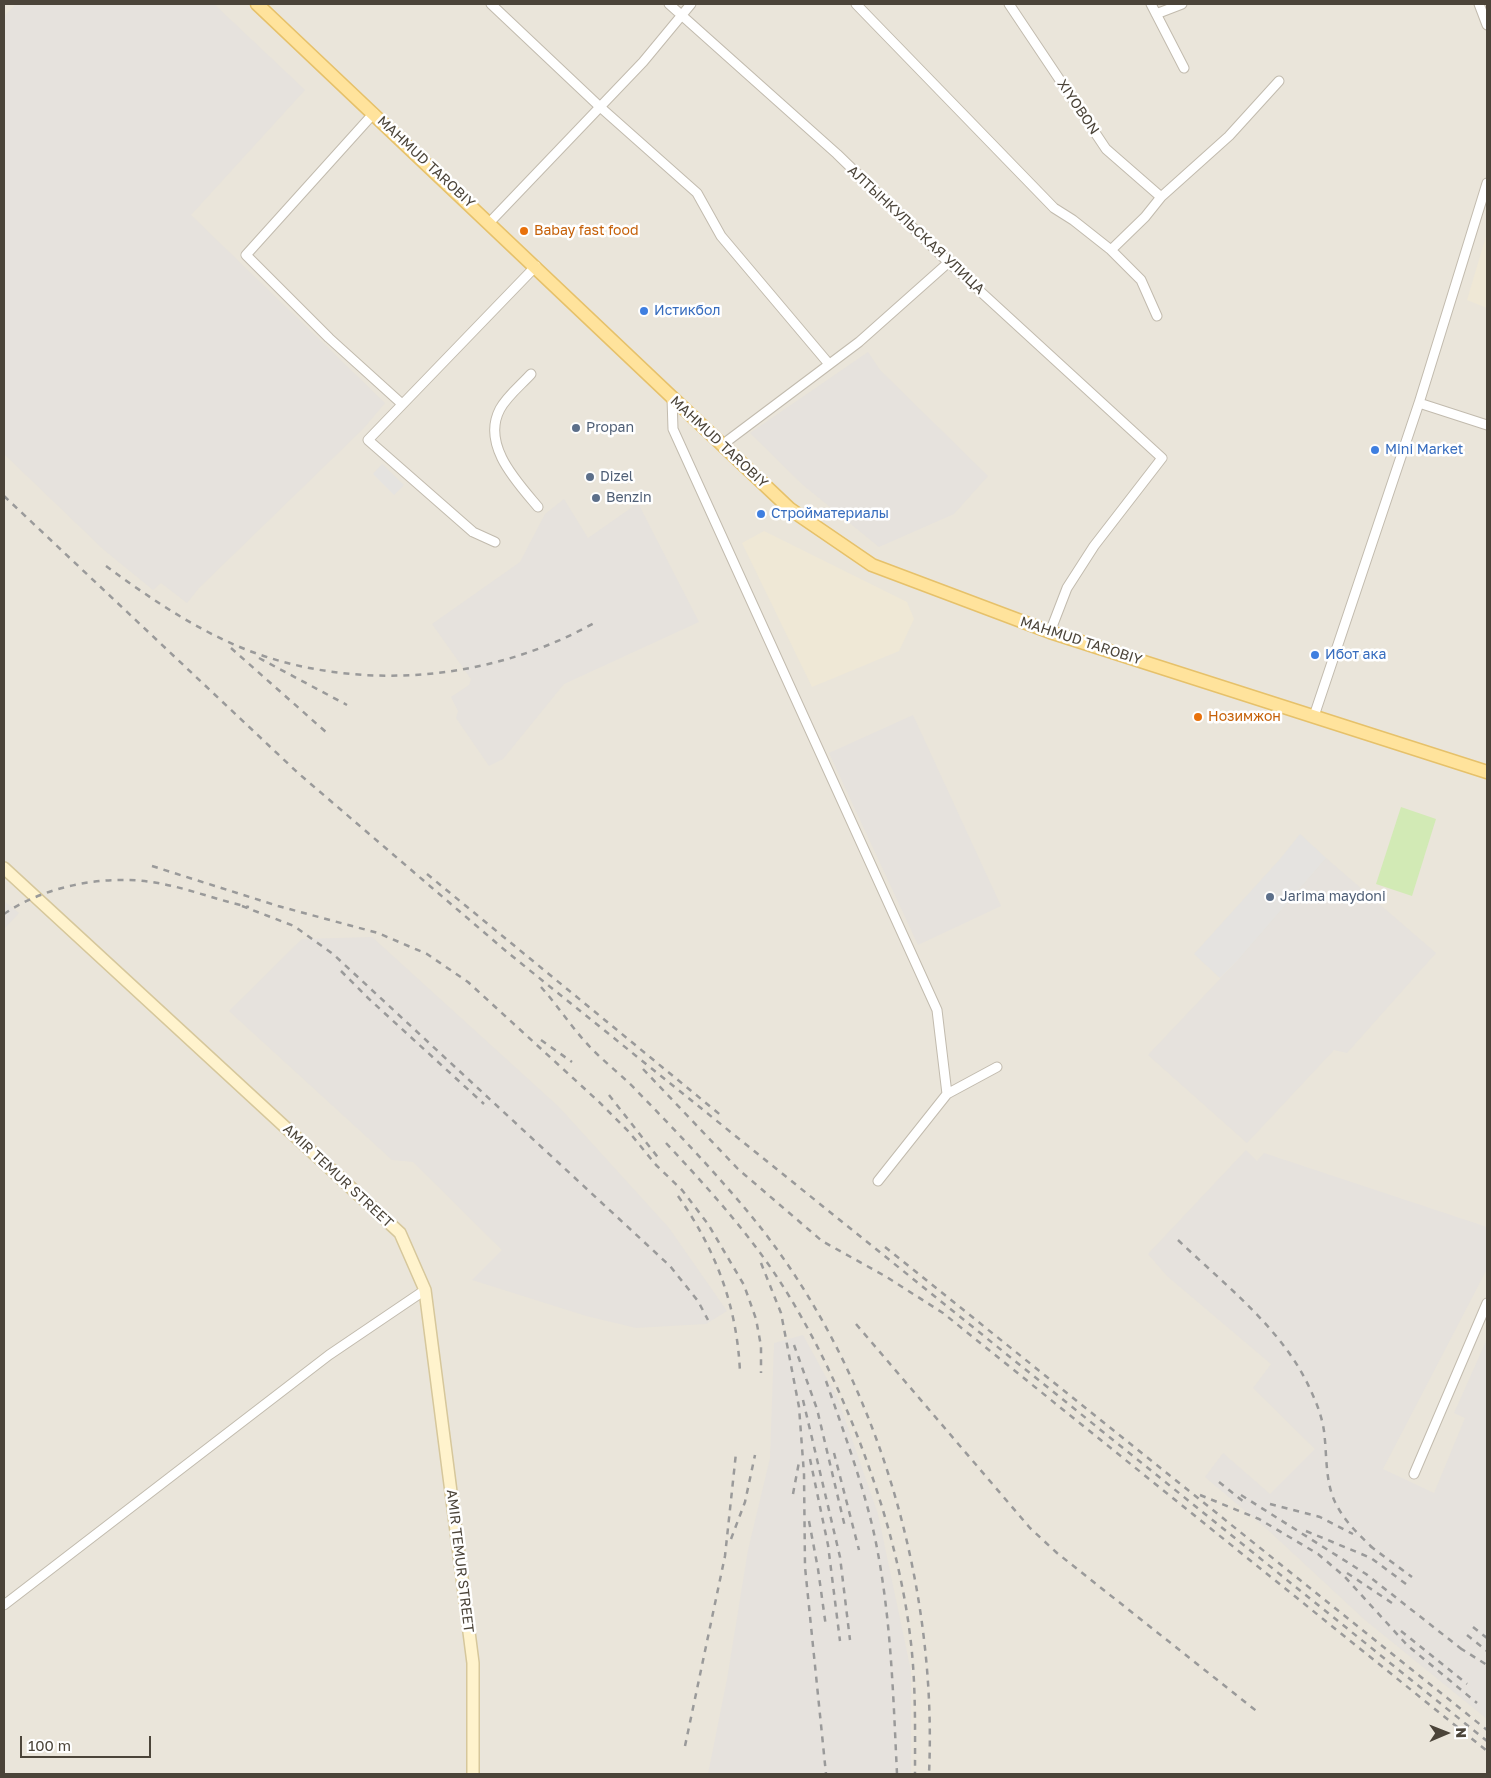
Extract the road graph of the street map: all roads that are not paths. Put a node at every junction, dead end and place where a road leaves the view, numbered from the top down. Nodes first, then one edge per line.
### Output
1 (257, 4) edge
2 (491, 4) edge
3 (669, 4) edge
4 (691, 4) edge
5 (856, 4) edge
6 (1009, 4) edge
7 (1151, 4) edge
8 (1182, 4) edge
9 (1480, 4) edge
10 (1156, 14) junction
11 (681, 16) junction
12 (1487, 25) edge
13 (1184, 68) dead end
14 (1279, 81) dead end
15 (600, 106) junction
16 (374, 113) junction
17 (1487, 183) edge
18 (1161, 197) junction
19 (490, 222) junction
20 (1110, 250) junction
21 (948, 262) junction
22 (536, 266) junction
23 (1156, 316) dead end
24 (829, 364) junction
25 (531, 374) dead end
26 (672, 398) junction
27 (1419, 403) junction
28 (402, 404) junction
29 (1487, 425) edge
30 (722, 445) junction
31 (538, 507) dead end
32 (495, 542) dead end
33 (1050, 632) junction
34 (1314, 716) junction
35 (1487, 772) edge
36 (4, 868) edge
37 (997, 1068) dead end
38 (946, 1094) junction
39 (878, 1181) dead end
40 (425, 1290) junction
41 (1487, 1303) edge
42 (1414, 1474) dead end
43 (4, 1605) edge
44 (473, 1774) edge

1 - 16 main road, MAHMUD TAROBIY
2 - 15 street
3 - 11 street, АЛТЫНКУЛЬСКАЯ УЛИЦА
4 - 11 street
5 - 20 street
6 - 18 street, XIYOBON
7 - 10 street
8 - 10 street
9 - 12 street
10 - 13 street
11 - 15 street
11 - 21 street, АЛТЫНКУЛЬСКАЯ УЛИЦА
14 - 18 street
15 - 19 street
15 - 24 street
16 - 19 main road, MAHMUD TAROBIY
16 - 28 street
17 - 27 street
18 - 20 street
19 - 22 main road, MAHMUD TAROBIY
20 - 23 street
21 - 24 street
21 - 33 street, АЛТЫНКУЛЬСКАЯ УЛИЦА
22 - 26 main road, MAHMUD TAROBIY
22 - 28 street
24 - 30 street
25 - 31 street
26 - 30 main road, MAHMUD TAROBIY
26 - 38 street
27 - 29 street
27 - 34 street
28 - 32 street
30 - 33 main road, MAHMUD TAROBIY
33 - 34 main road, MAHMUD TAROBIY
34 - 35 main road, MAHMUD TAROBIY
36 - 40 street, AMIR TEMUR STREET
37 - 38 street
38 - 39 street
40 - 43 street
40 - 44 street, AMIR TEMUR STREET
41 - 42 street

